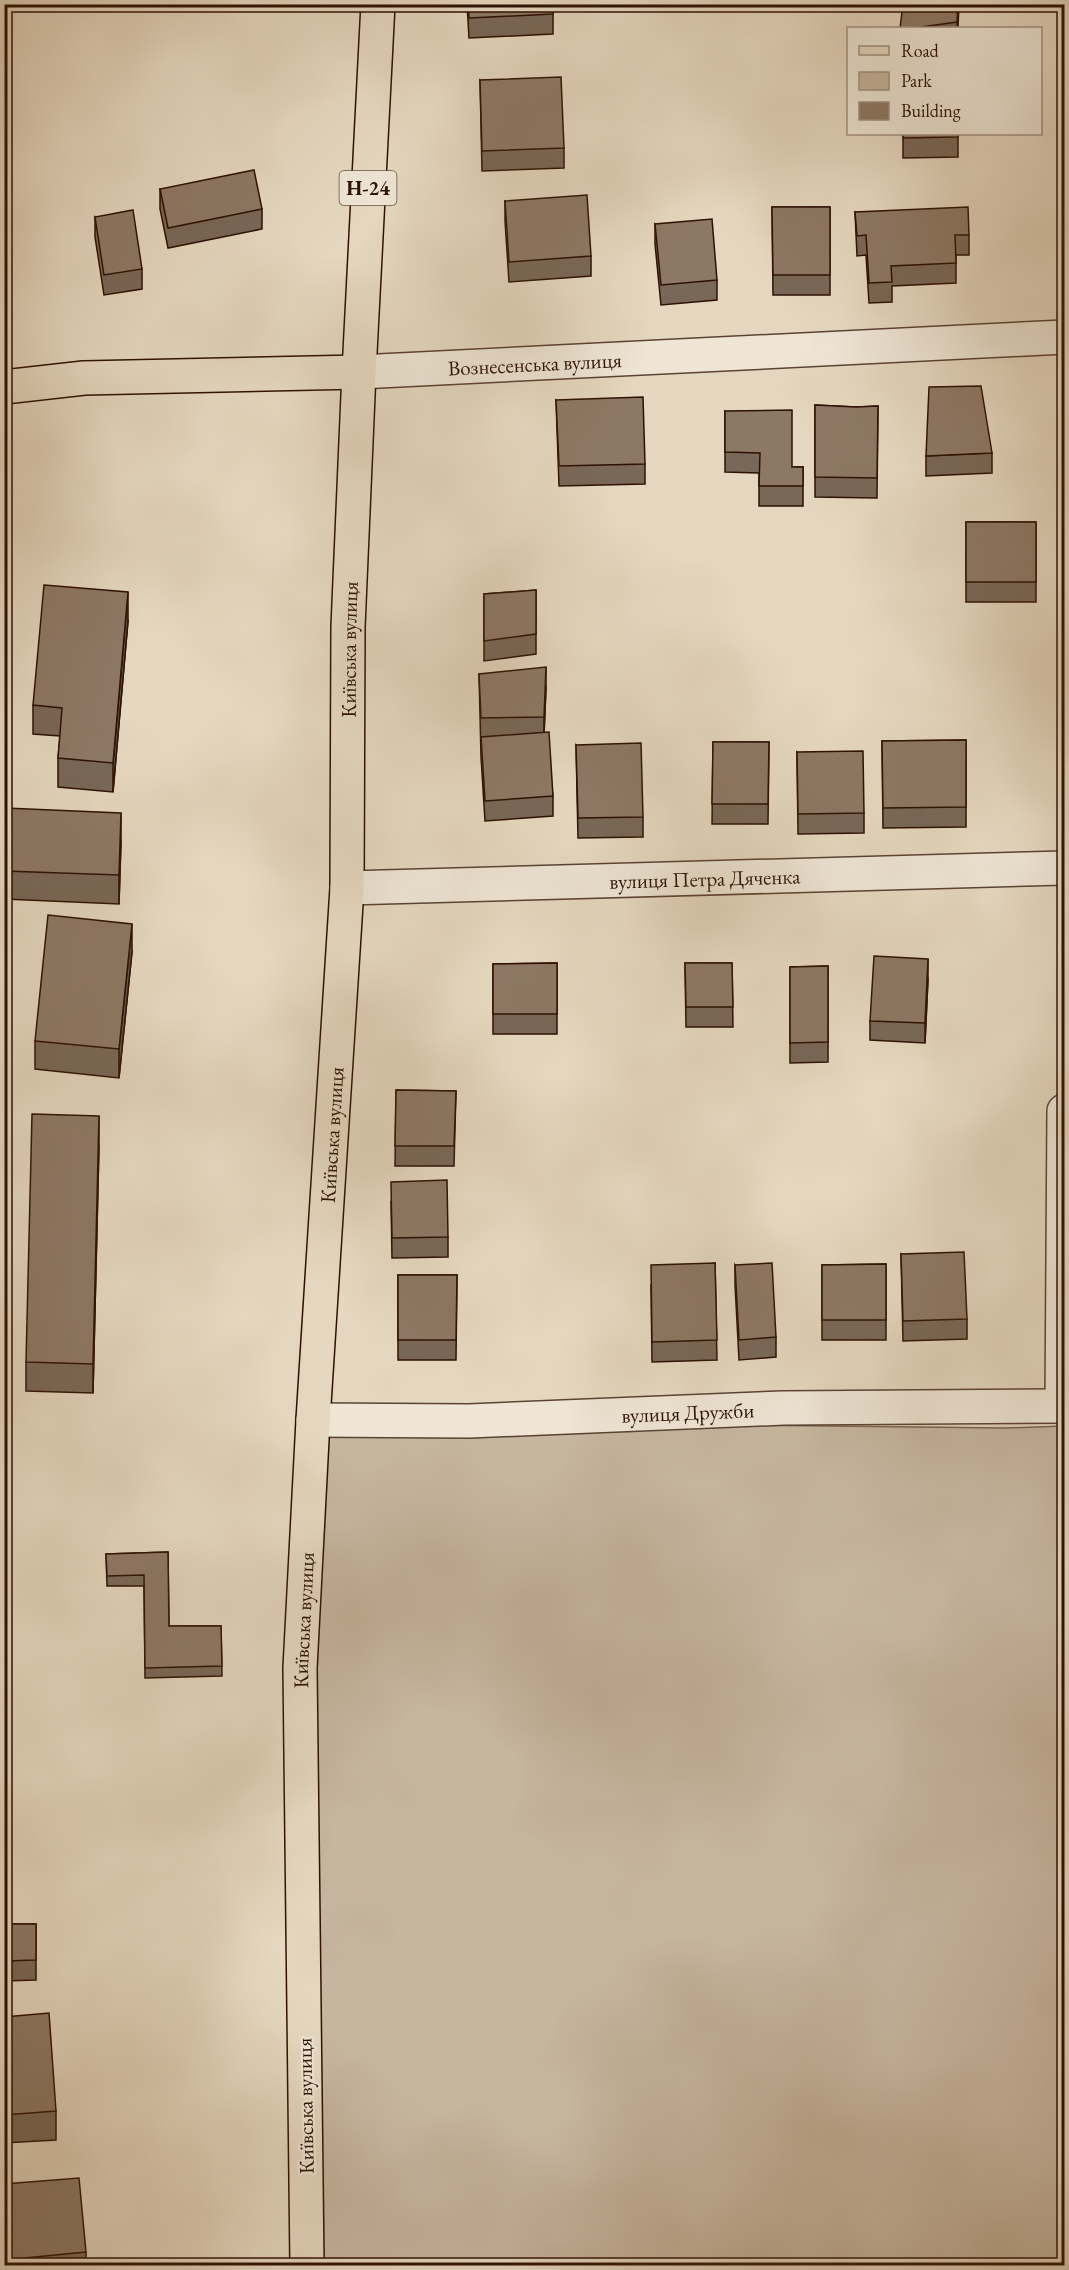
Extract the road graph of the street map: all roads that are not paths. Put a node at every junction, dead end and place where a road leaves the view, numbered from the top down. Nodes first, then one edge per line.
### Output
1 (378, 4) edge
2 (1065, 338) edge
3 (359, 372) junction
4 (4, 387) edge
5 (1065, 868) edge
6 (347, 888) junction
7 (1065, 1111) edge
8 (1063, 1406) edge
9 (313, 1420) junction
10 (307, 2265) edge

1 - 3 main road, Київська вулиця / Н-24
2 - 3 street, Вознесенська вулиця
3 - 4 main road, Вознесенська вулиця
3 - 6 main road, Київська вулиця
5 - 6 street, вулиця Петра Дяченка
6 - 9 main road, Київська вулиця
7 - 8 street
8 - 9 street, вулиця Дружби
9 - 10 main road, Київська вулиця

